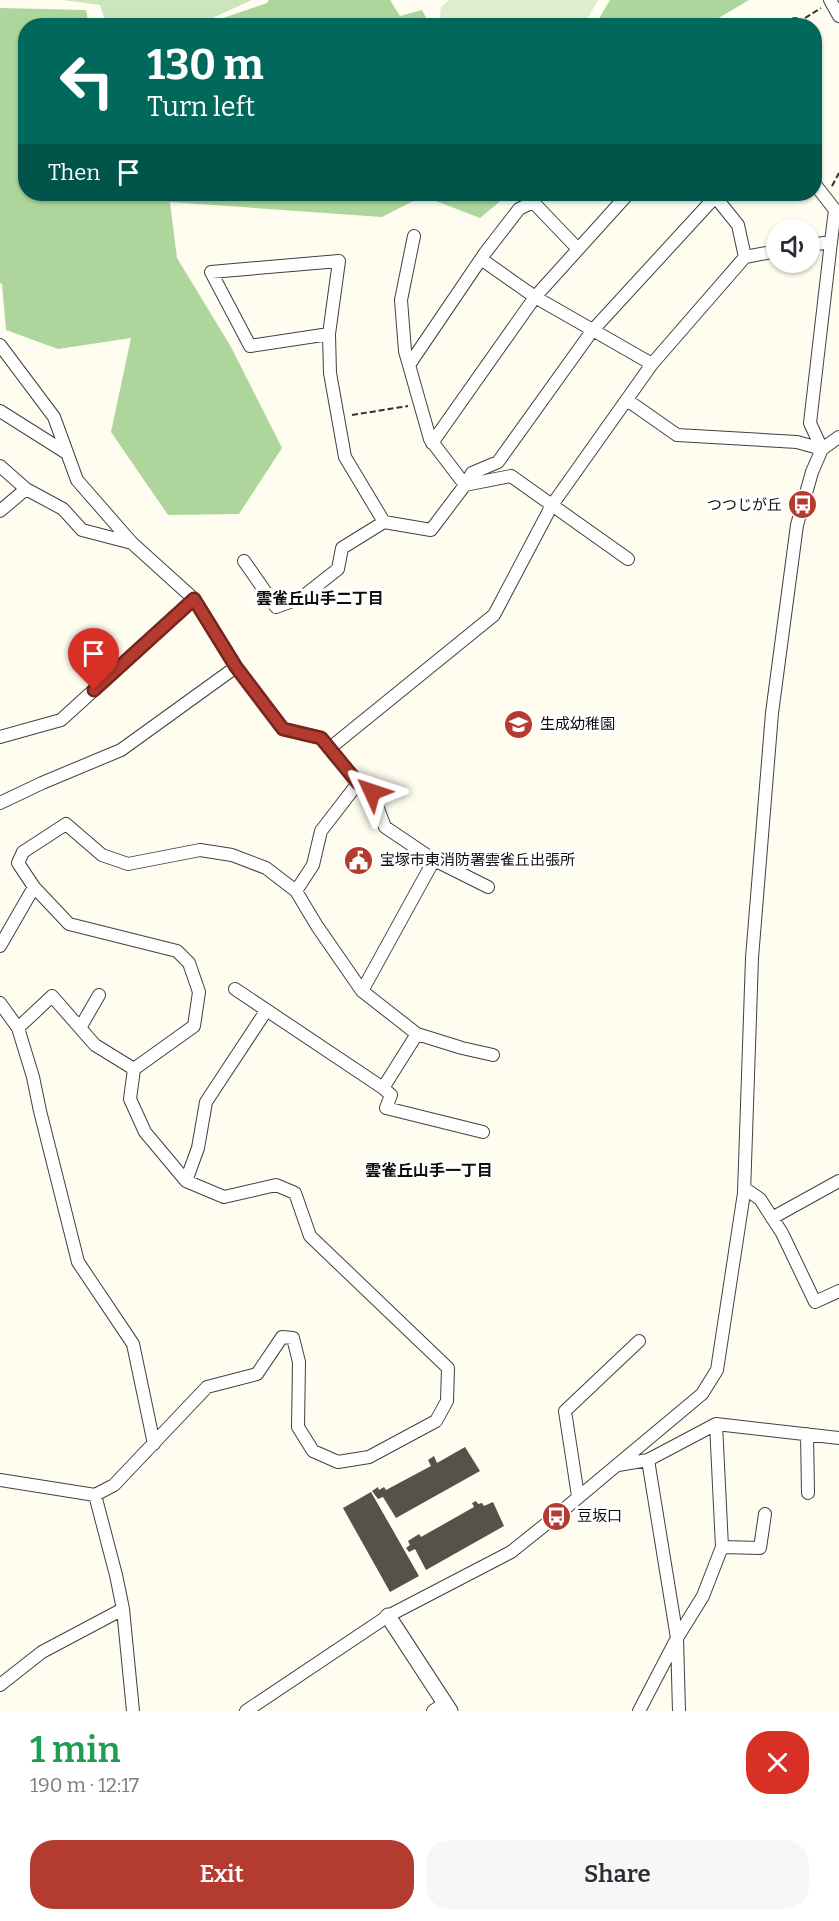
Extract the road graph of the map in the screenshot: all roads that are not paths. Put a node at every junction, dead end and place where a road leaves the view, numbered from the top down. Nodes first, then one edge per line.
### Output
1 (830, 1) edge
2 (839, 16) edge
3 (822, 194) edge
4 (622, 201) edge
5 (709, 201) edge
6 (719, 201) edge
7 (414, 236) dead end
8 (831, 242) junction
9 (820, 244) edge
10 (578, 249) junction
11 (766, 254) edge
12 (745, 257) junction
13 (481, 259) junction
14 (535, 297) junction
15 (592, 331) junction
16 (329, 334) junction
17 (0, 345) edge
18 (652, 364) junction
19 (409, 365) junction
20 (627, 400) junction
21 (0, 411) edge
22 (839, 437) edge
23 (432, 443) junction
24 (822, 449) junction
25 (65, 452) junction
26 (0, 466) edge
27 (465, 485) junction
28 (26, 489) junction
29 (552, 505) junction
30 (0, 510) edge
31 (384, 522) junction
32 (132, 543) junction
33 (628, 559) dead end
34 (244, 561) dead end
35 (194, 599) junction
36 (236, 667) junction
37 (0, 737) edge
38 (330, 748) junction
39 (358, 783) junction
40 (0, 803) edge
41 (434, 860) junction
42 (34, 887) junction
43 (488, 887) dead end
44 (296, 891) junction
45 (0, 946) edge
46 (236, 989) dead end
47 (362, 991) junction
48 (99, 995) dead end
49 (0, 1003) edge
50 (266, 1011) junction
51 (18, 1028) junction
52 (80, 1028) junction
53 (417, 1034) junction
54 (493, 1055) dead end
55 (134, 1070) junction
56 (383, 1088) junction
57 (483, 1132) dead end
58 (186, 1181) junction
59 (839, 1181) edge
60 (744, 1188) junction
61 (772, 1218) junction
62 (839, 1291) edge
63 (639, 1341) dead end
64 (716, 1424) junction
65 (807, 1434) junction
66 (839, 1438) edge
67 (154, 1444) junction
68 (648, 1460) junction
69 (616, 1466) junction
70 (0, 1480) edge
71 (808, 1493) dead end
72 (95, 1495) junction
73 (578, 1496) junction
74 (765, 1514) dead end
75 (722, 1547) junction
76 (123, 1609) junction
77 (388, 1616) junction
78 (677, 1638) junction
79 (0, 1685) edge
80 (443, 1709) edge
81 (133, 1711) edge
82 (246, 1711) edge
83 (639, 1711) edge
84 (679, 1711) edge

1 - 2 street
3 - 8 street
4 - 10 street
5 - 15 street
6 - 12 street
7 - 19 street
8 - 9 street
8 - 24 street
10 - 13 street
10 - 14 street
11 - 12 street
12 - 18 street
13 - 14 street
13 - 19 street
14 - 15 street
14 - 23 street
15 - 18 street
15 - 27 street
16 - 16 street
16 - 31 street
17 - 25 street
18 - 20 street
19 - 23 street
20 - 24 street
20 - 29 street
21 - 25 street
22 - 24 street
23 - 27 street
24 - 60 street
25 - 32 street
26 - 28 street
27 - 29 street
27 - 31 street
28 - 30 street
28 - 32 street
29 - 33 street
29 - 38 street
31 - 34 street
32 - 35 street
35 - 36 street
35 - 37 street
36 - 38 street
36 - 40 street
38 - 39 street
39 - 41 street
39 - 44 street
41 - 43 street
41 - 47 street
42 - 44 street
42 - 45 street
42 - 55 street
44 - 47 street
46 - 50 street
47 - 53 street
48 - 52 street
49 - 51 street
50 - 56 street
50 - 58 street
51 - 52 street
51 - 67 street
52 - 55 street
53 - 54 street
53 - 56 street
55 - 58 street
56 - 57 street
58 - 67 street
59 - 61 street
60 - 61 street
60 - 69 street
61 - 62 street
63 - 73 street
64 - 65 street
64 - 68 street
64 - 75 street
65 - 66 street
65 - 71 street
67 - 72 street
68 - 69 street
68 - 78 street
69 - 73 street
70 - 72 street
72 - 76 street
73 - 77 street
74 - 75 street
75 - 78 street
76 - 79 street
76 - 81 street
77 - 80 street
77 - 82 street
78 - 83 street
78 - 84 street

